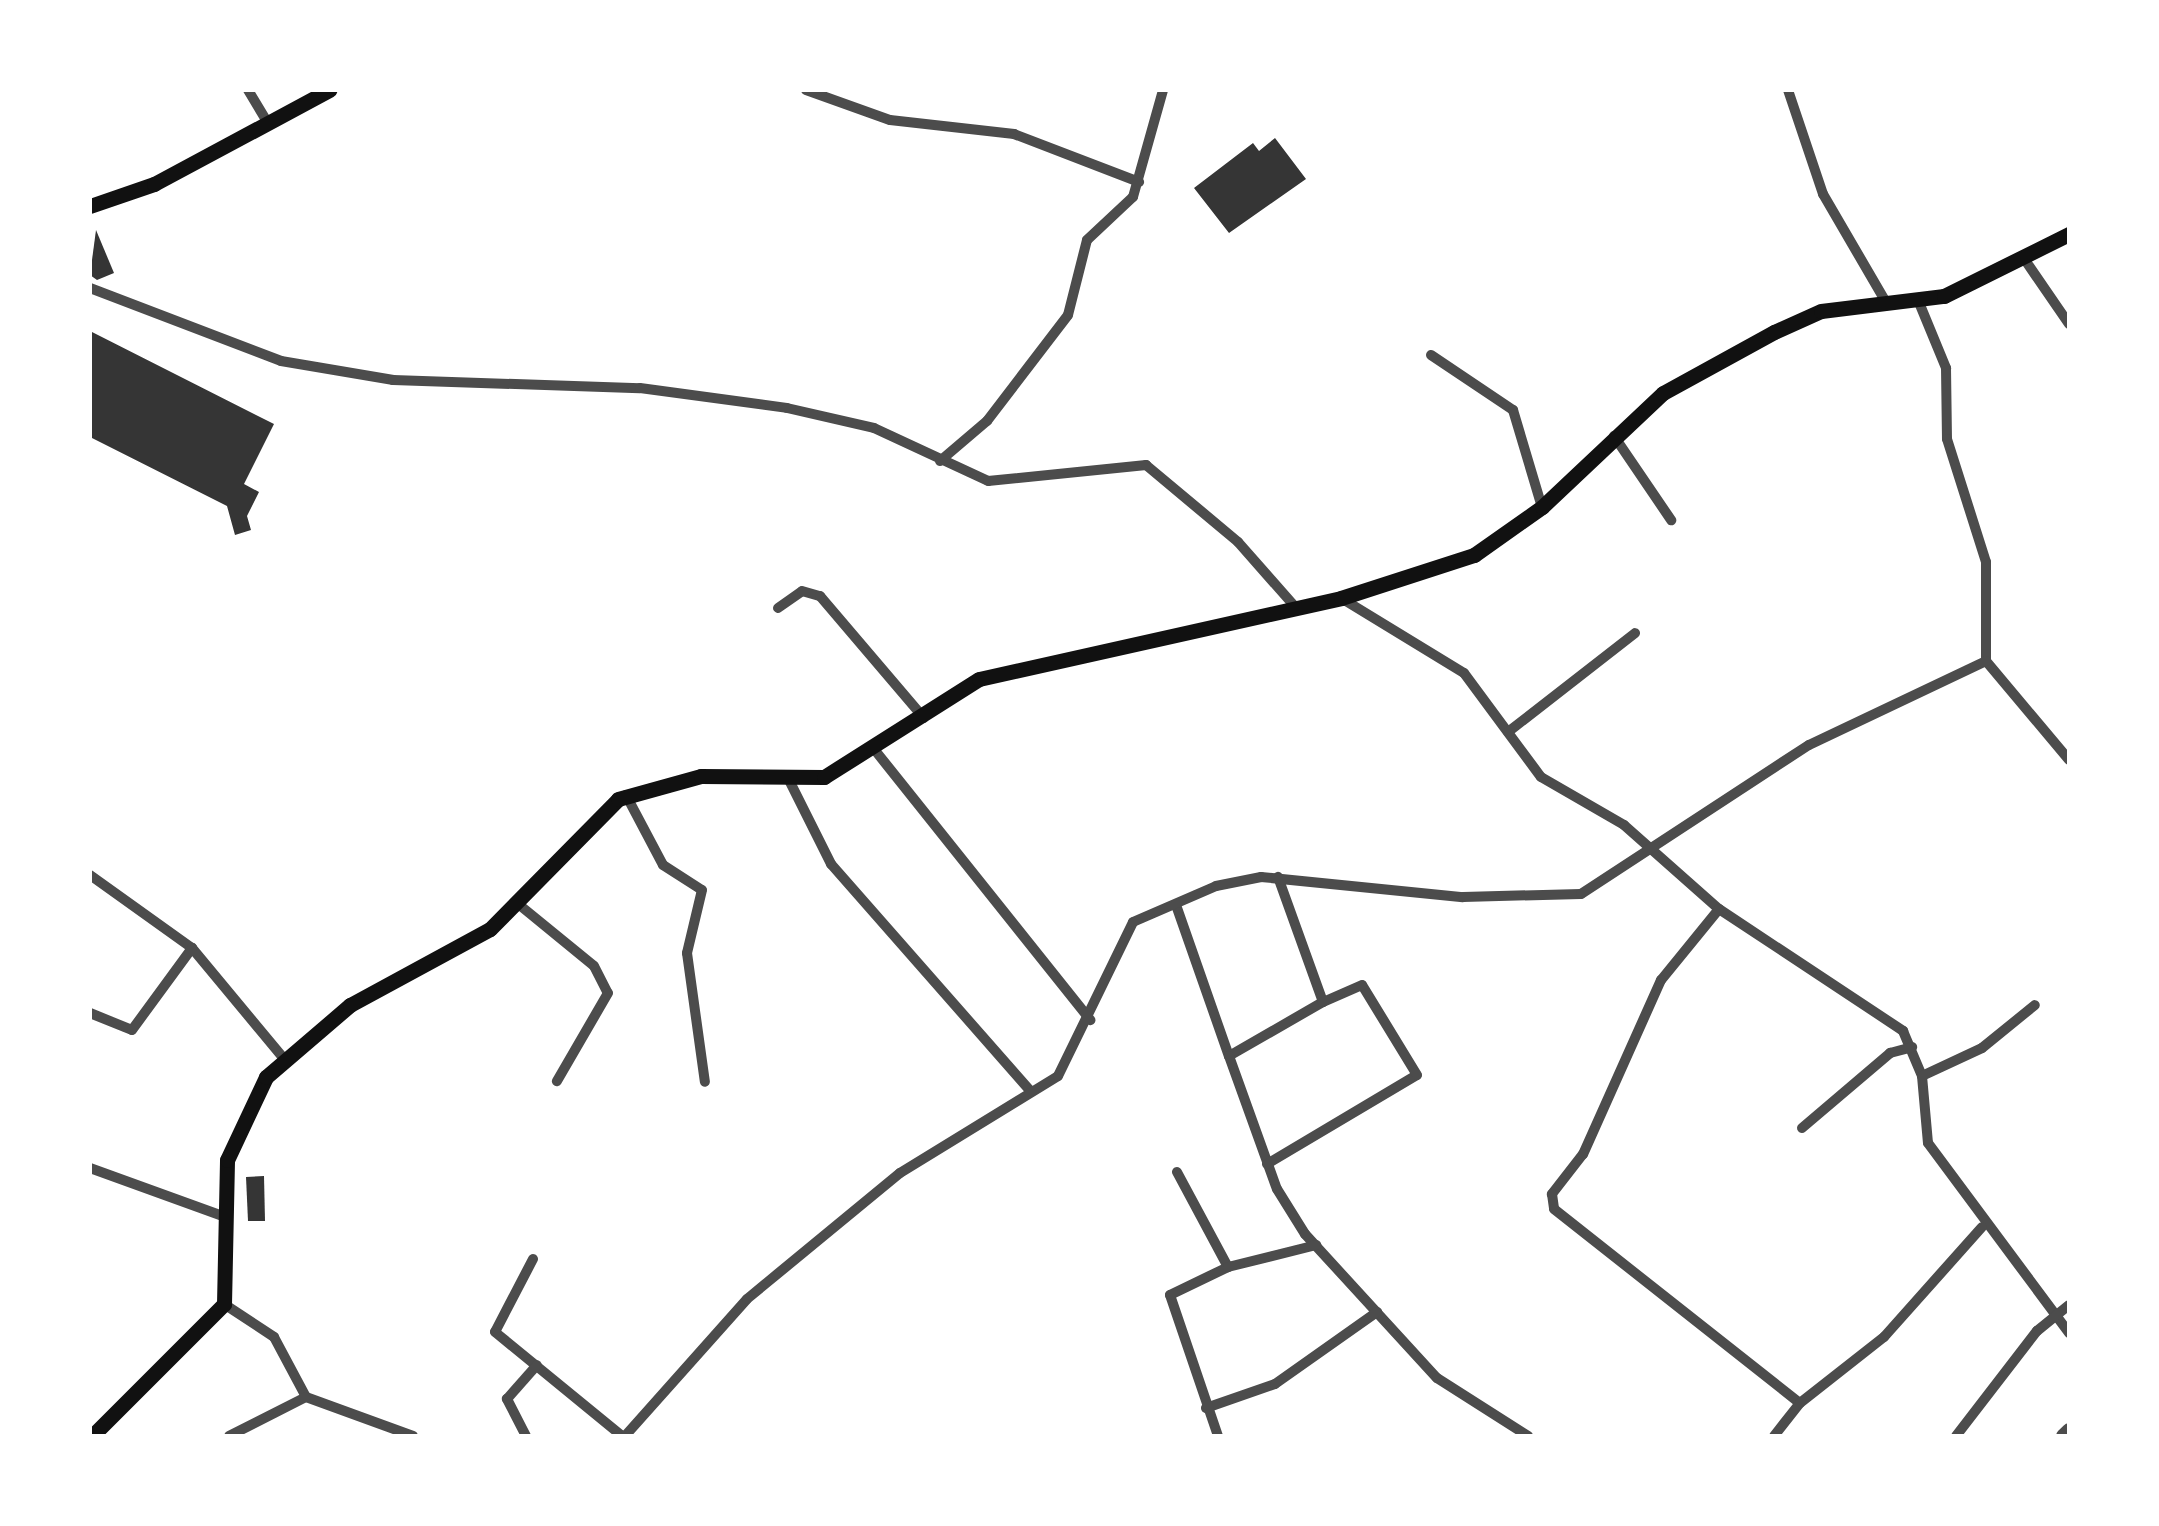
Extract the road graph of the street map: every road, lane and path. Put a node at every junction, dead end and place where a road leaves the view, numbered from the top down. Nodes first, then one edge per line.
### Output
1 (248, 90) edge
2 (329, 90) edge
3 (806, 90) edge
4 (1162, 90) edge
5 (1788, 90) edge
6 (268, 123) junction
7 (1139, 182) junction
8 (90, 206) edge
9 (2069, 234) edge
10 (2024, 260) junction
11 (90, 288) edge
12 (1918, 300) junction
13 (1888, 304) junction
14 (2069, 324) edge
15 (1431, 355) dead end
16 (1614, 436) junction
17 (940, 461) junction
18 (1542, 507) junction
19 (1671, 520) dead end
20 (1341, 598) junction
21 (778, 608) dead end
22 (1297, 609) junction
23 (1635, 633) dead end
24 (1986, 660) junction
25 (924, 718) junction
26 (1508, 732) junction
27 (2064, 747) edge
28 (874, 749) junction
29 (2069, 760) edge
30 (790, 782) junction
31 (626, 795) junction
32 (1650, 852) junction
33 (90, 876) edge
34 (1278, 877) junction
35 (517, 903) junction
36 (1176, 904) junction
37 (1719, 908) junction
38 (192, 948) junction
39 (1324, 1002) junction
40 (2036, 1005) dead end
41 (90, 1013) edge
42 (1090, 1020) junction
43 (1912, 1047) junction
44 (1229, 1056) junction
45 (284, 1059) junction
46 (1922, 1076) junction
47 (557, 1081) dead end
48 (705, 1082) dead end
49 (1030, 1092) junction
50 (1802, 1128) dead end
51 (1267, 1164) junction
52 (90, 1168) edge
53 (1177, 1172) dead end
54 (225, 1217) junction
55 (1982, 1227) junction
56 (1316, 1245) junction
57 (534, 1259) dead end
58 (1228, 1267) junction
59 (224, 1304) junction
60 (2069, 1305) edge
61 (2057, 1310) junction
62 (1377, 1312) junction
63 (2069, 1333) edge
64 (536, 1364) junction
65 (306, 1397) junction
66 (1800, 1403) junction
67 (1206, 1408) junction
68 (2069, 1430) edge
69 (92, 1436) edge
70 (229, 1436) edge
71 (412, 1436) edge
72 (526, 1436) edge
73 (623, 1436) edge
74 (1218, 1436) edge
75 (1528, 1436) edge
76 (1774, 1436) edge
77 (1956, 1436) edge
78 (2063, 1436) edge

1 - 6 street
2 - 6 main road
3 - 7 street
4 - 7 street
5 - 13 street
6 - 8 main road
7 - 17 street
9 - 10 main road
10 - 12 main road
10 - 14 street
11 - 17 street
12 - 13 main road
12 - 24 street
13 - 16 main road
15 - 18 street
16 - 18 main road
16 - 19 street
17 - 22 street
18 - 20 main road
20 - 22 main road
20 - 26 street
21 - 25 street
22 - 25 main road
23 - 26 street
24 - 27 street
24 - 32 street
25 - 28 main road
26 - 32 street
27 - 29 street
28 - 30 main road
28 - 42 street
30 - 31 main road
30 - 49 street
31 - 35 main road
31 - 48 street
32 - 34 street
32 - 37 street
33 - 38 street
34 - 36 street
34 - 39 street
35 - 45 main road
35 - 47 street
36 - 42 street
36 - 44 street
37 - 43 street
37 - 66 street
38 - 41 street
38 - 45 street
39 - 44 street
39 - 51 street
40 - 46 street
42 - 49 street
43 - 46 street
43 - 50 street
44 - 51 street
45 - 54 main road
46 - 55 street
49 - 73 street
51 - 56 street
52 - 54 street
53 - 58 street
54 - 59 main road
55 - 61 street
55 - 66 street
56 - 58 street
56 - 62 street
57 - 64 street
58 - 67 street
59 - 65 street
59 - 69 main road
60 - 61 street
61 - 63 street
61 - 77 street
62 - 67 street
62 - 75 street
64 - 72 street
64 - 73 street
65 - 70 street
65 - 71 street
66 - 76 street
67 - 74 street
68 - 78 street

